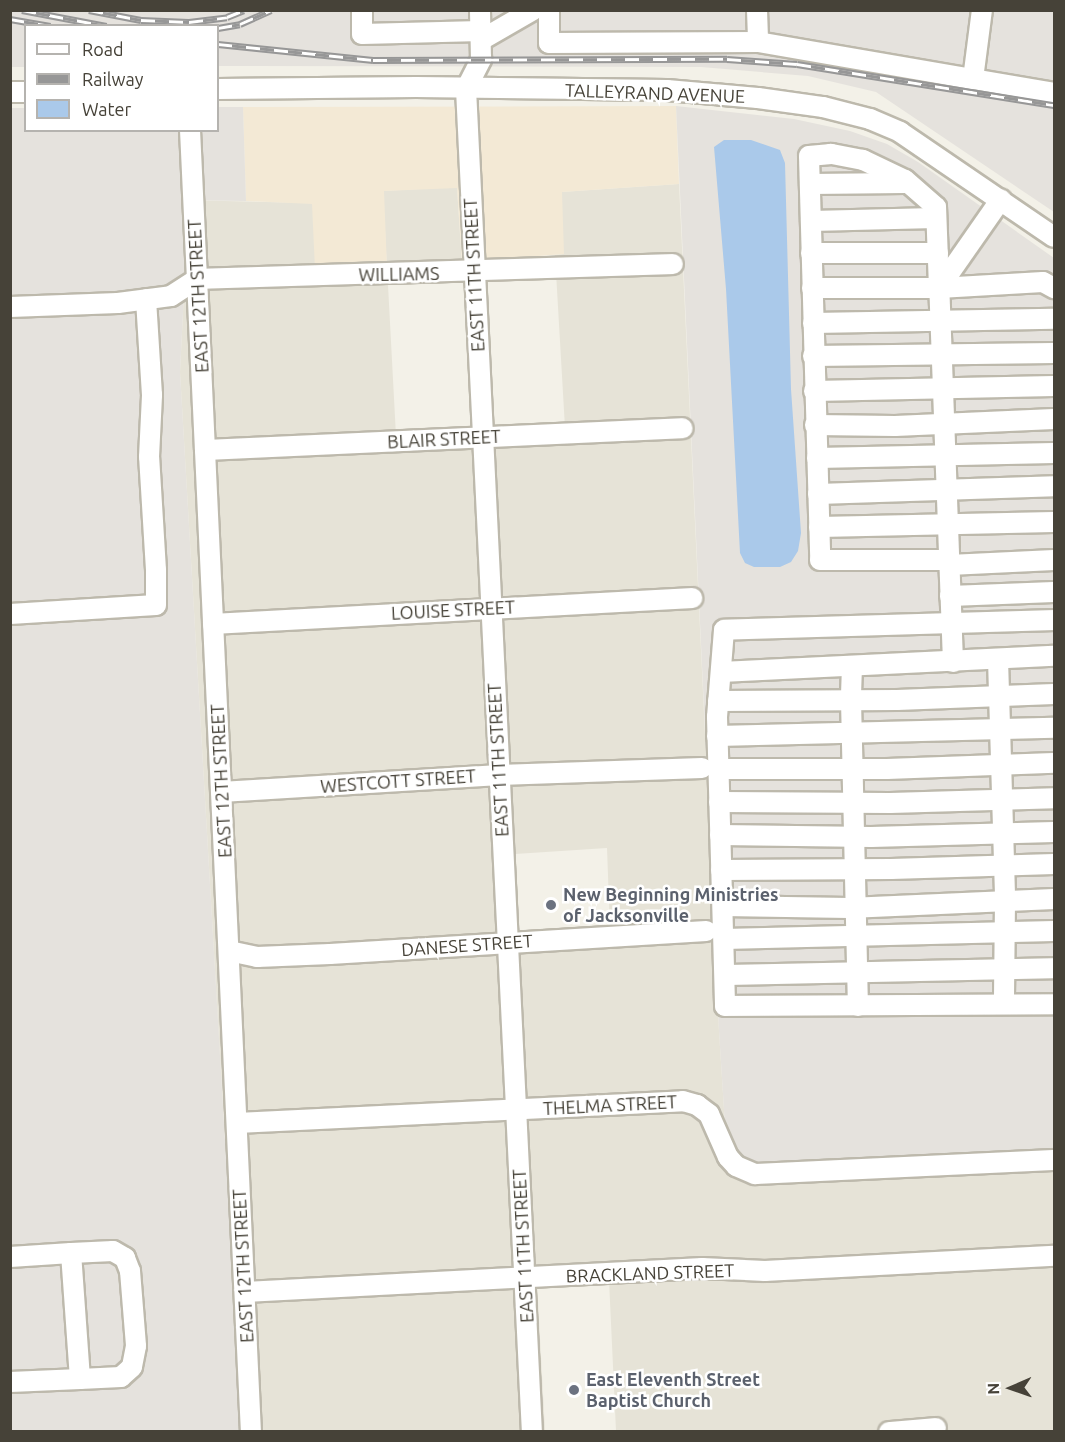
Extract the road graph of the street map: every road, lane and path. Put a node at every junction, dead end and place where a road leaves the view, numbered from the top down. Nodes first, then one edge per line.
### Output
1 (362, 10) edge
2 (480, 10) edge
3 (757, 10) edge
4 (982, 10) edge
5 (538, 11) edge
6 (481, 36) junction
7 (758, 42) junction
8 (973, 79) junction
9 (219, 89) edge
10 (466, 89) junction
11 (1054, 93) edge
12 (190, 132) edge
13 (908, 183) junction
14 (810, 184) junction
15 (1001, 199) junction
16 (936, 218) junction
17 (811, 221) junction
18 (1054, 237) edge
19 (811, 253) junction
20 (938, 253) junction
21 (673, 264) dead end
22 (474, 272) junction
23 (197, 279) junction
24 (1049, 285) edge
25 (812, 288) junction
26 (939, 288) junction
27 (146, 299) junction
28 (10, 307) edge
29 (1054, 319) edge
30 (941, 321) junction
31 (813, 323) junction
32 (1054, 353) edge
33 (813, 356) junction
34 (941, 356) junction
35 (1054, 386) edge
36 (943, 389) junction
37 (814, 391) junction
38 (1054, 419) edge
39 (944, 424) junction
40 (816, 425) junction
41 (682, 428) dead end
42 (482, 437) junction
43 (205, 450) junction
44 (1054, 453) edge
45 (945, 455) junction
46 (817, 458) junction
47 (1054, 486) edge
48 (946, 491) junction
49 (818, 494) junction
50 (1054, 522) edge
51 (948, 526) junction
52 (819, 527) junction
53 (1054, 560) edge
54 (949, 562) junction
55 (1054, 592) edge
56 (950, 596) junction
57 (692, 598) dead end
58 (490, 607) junction
59 (10, 614) edge
60 (1054, 620) edge
61 (951, 623) junction
62 (213, 624) junction
63 (1054, 656) edge
64 (998, 659) junction
65 (953, 662) junction
66 (852, 666) junction
67 (721, 672) junction
68 (1054, 694) edge
69 (999, 696) junction
70 (851, 700) junction
71 (718, 701) junction
72 (1054, 728) edge
73 (1000, 730) junction
74 (852, 734) junction
75 (717, 736) junction
76 (1054, 763) edge
77 (1000, 765) junction
78 (710, 768) junction
79 (854, 769) junction
80 (499, 775) junction
81 (221, 792) junction
82 (1054, 798) edge
83 (1002, 800) junction
84 (719, 802) junction
85 (853, 803) junction
86 (1054, 832) edge
87 (1003, 834) junction
88 (720, 835) junction
89 (854, 837) junction
90 (1054, 864) edge
91 (1003, 865) junction
92 (857, 869) junction
93 (722, 870) junction
94 (1054, 899) edge
95 (1005, 901) junction
96 (723, 906) junction
97 (856, 907) junction
98 (1054, 931) edge
99 (1004, 932) junction
100 (715, 935) junction
101 (856, 937) junction
102 (507, 942) junction
103 (229, 951) junction
104 (1054, 968) edge
105 (1004, 969) junction
106 (857, 971) junction
107 (725, 975) junction
108 (1004, 1004) junction
109 (1054, 1004) edge
110 (858, 1006) junction
111 (516, 1109) junction
112 (237, 1123) junction
113 (1054, 1160) edge
114 (71, 1253) junction
115 (1054, 1256) edge
116 (12, 1261) edge
117 (526, 1277) junction
118 (245, 1292) junction
119 (80, 1379) junction
120 (10, 1382) edge
121 (936, 1428) dead end
122 (251, 1431) edge
123 (532, 1431) edge
124 (889, 1431) edge

1 - 6 street
2 - 6 street
3 - 7 street
4 - 8 street
5 - 6 street
5 - 7 street
6 - 10 street
7 - 8 street
8 - 11 street
9 - 10 street, TALLEYRAND AVENUE
10 - 15 street, TALLEYRAND AVENUE
10 - 22 street, EAST 11TH STREET
12 - 23 street, EAST 12TH STREET
13 - 14 street
13 - 14 street
13 - 16 street
14 - 17 street
15 - 18 street, TALLEYRAND AVENUE
15 - 26 street
16 - 17 street
16 - 20 street
17 - 19 street
19 - 20 street
19 - 25 street
20 - 26 street
21 - 22 street, WILLIAMS
22 - 23 street, WILLIAMS
22 - 42 street, EAST 11TH STREET
23 - 27 street
23 - 43 street, EAST 12TH STREET
24 - 26 street
25 - 26 street
25 - 31 street
26 - 30 street
27 - 28 street
27 - 59 street
29 - 30 street
30 - 31 street
30 - 34 street
31 - 33 street
32 - 34 street
33 - 34 street
33 - 37 street
34 - 36 street
35 - 36 street
36 - 37 street
36 - 39 street
37 - 40 street
38 - 39 street
39 - 40 street
39 - 45 street
40 - 46 street
41 - 42 street, BLAIR STREET
42 - 43 street, BLAIR STREET
42 - 58 street, EAST 11TH STREET
43 - 62 street, EAST 12TH STREET
44 - 45 street
45 - 46 street
45 - 48 street
46 - 49 street
47 - 48 street
48 - 49 street
48 - 51 street
49 - 52 street
50 - 51 street
51 - 52 street
51 - 54 street
52 - 54 street
53 - 54 street
54 - 56 street
55 - 56 street
56 - 61 street
57 - 58 street, LOUISE STREET
58 - 62 street, LOUISE STREET
58 - 80 street, EAST 11TH STREET
60 - 61 street
61 - 65 street
61 - 67 street
62 - 81 street, EAST 12TH STREET
63 - 64 street
64 - 65 street
64 - 69 street
65 - 66 street
66 - 67 street
66 - 70 street
67 - 71 street
68 - 69 street
69 - 70 street
69 - 73 street
70 - 71 street
70 - 74 street
71 - 75 street
72 - 73 street
73 - 74 street
73 - 77 street
74 - 75 street
74 - 79 street
75 - 78 street
76 - 77 street, WESTCOTT STREET
77 - 79 street, WESTCOTT STREET
77 - 83 street
78 - 79 street, WESTCOTT STREET
78 - 80 street, WESTCOTT STREET
78 - 84 street
79 - 85 street
80 - 81 street, WESTCOTT STREET
80 - 102 street, EAST 11TH STREET
81 - 103 street, EAST 12TH STREET
82 - 83 street
83 - 85 street
83 - 87 street
84 - 85 street
84 - 88 street
85 - 89 street
86 - 87 street
87 - 89 street
87 - 91 street
88 - 89 street
88 - 93 street
89 - 92 street
90 - 91 street
91 - 92 street
91 - 95 street
92 - 93 street
92 - 97 street
93 - 96 street
94 - 95 street
95 - 97 street
95 - 99 street
96 - 97 street
96 - 100 street
97 - 101 street
98 - 99 street, DANESE STREET
99 - 101 street, DANESE STREET
99 - 105 street
100 - 101 street, DANESE STREET
100 - 102 street, DANESE STREET
100 - 107 street
101 - 106 street
102 - 103 street, DANESE STREET
102 - 111 street, EAST 11TH STREET
103 - 112 street, EAST 12TH STREET
104 - 105 street
105 - 106 street
105 - 108 street
106 - 107 street
106 - 110 street
107 - 110 street
108 - 109 street
108 - 110 street
111 - 112 street, THELMA STREET
111 - 113 street, THELMA STREET
111 - 117 street, EAST 11TH STREET
112 - 118 street, EAST 12TH STREET
114 - 116 street
114 - 119 street
114 - 119 street
115 - 117 street, BRACKLAND STREET
117 - 118 street, BRACKLAND STREET
117 - 123 street, EAST 11TH STREET
118 - 122 street, EAST 12TH STREET
119 - 120 street
121 - 124 street

